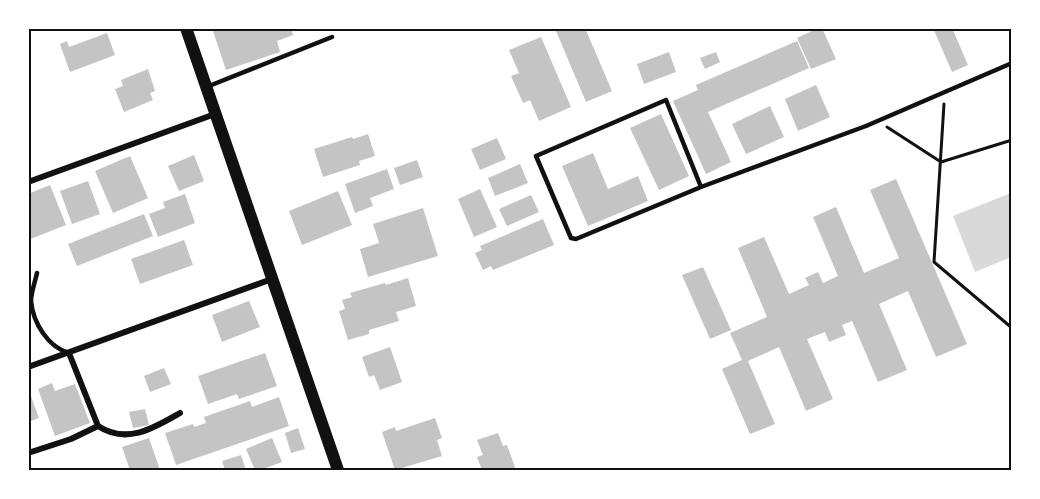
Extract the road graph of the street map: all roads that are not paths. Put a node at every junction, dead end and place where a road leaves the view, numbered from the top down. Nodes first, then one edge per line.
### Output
1 (186, 28) edge
2 (332, 37) dead end
3 (1011, 63) edge
4 (206, 87) junction
5 (215, 114) junction
6 (28, 182) edge
7 (701, 187) junction
8 (37, 273) dead end
9 (273, 279) junction
10 (69, 353) junction
11 (28, 367) edge
12 (180, 413) dead end
13 (98, 426) junction
14 (28, 453) edge
15 (338, 471) edge

1 - 4 main road
2 - 4 lane
3 - 7 lane
4 - 5 main road
5 - 6 street
5 - 9 main road
7 - 7 lane
8 - 10 lane
9 - 10 street
9 - 15 main road
10 - 11 street
10 - 13 street
12 - 13 street
13 - 14 street

